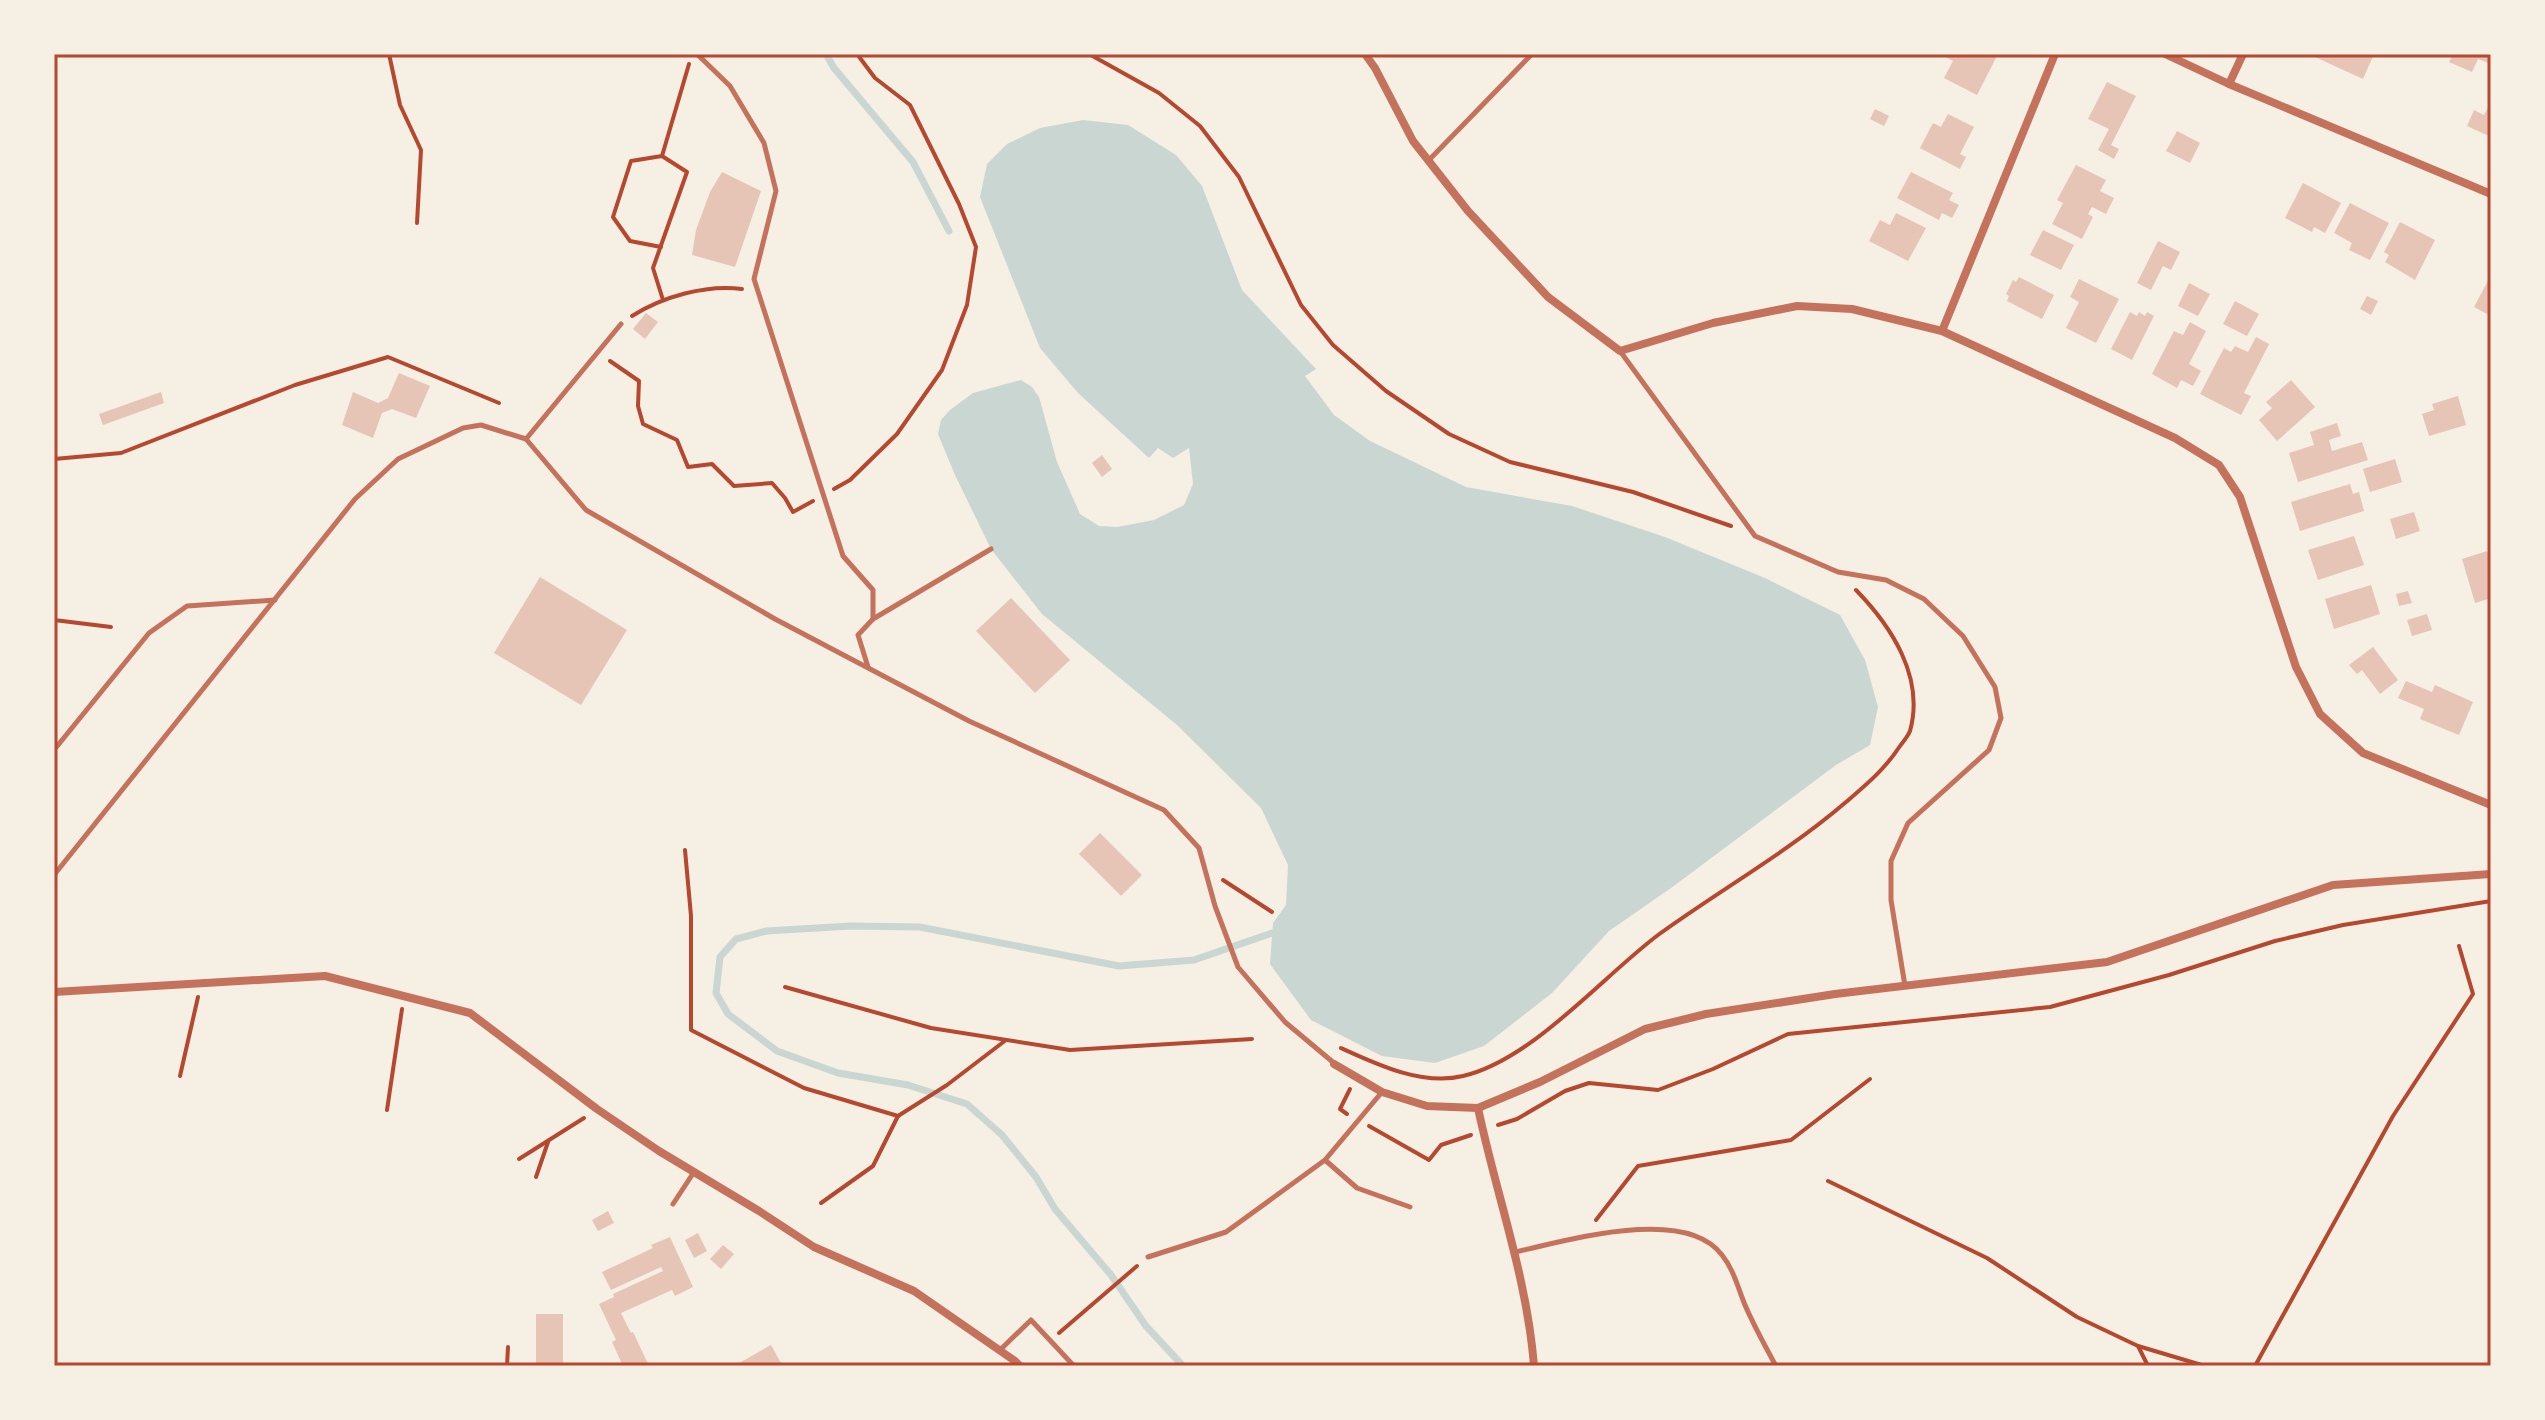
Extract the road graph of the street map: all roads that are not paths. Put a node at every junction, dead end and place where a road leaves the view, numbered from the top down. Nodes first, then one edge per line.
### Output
1 (694, 54) edge
2 (1365, 54) edge
3 (1532, 54) edge
4 (2055, 54) edge
5 (2165, 54) edge
6 (2243, 54) edge
7 (2229, 84) junction
8 (1429, 161) junction
9 (2491, 194) edge
10 (621, 324) road end
11 (1942, 331) junction
12 (1620, 351) junction
13 (526, 439) junction
14 (991, 549) dead end
15 (275, 600) junction
16 (873, 619) junction
17 (868, 667) junction
18 (54, 750) edge
19 (2491, 805) edge
20 (2491, 874) edge
21 (54, 875) edge
22 (1905, 986) junction
23 (54, 992) edge
24 (1334, 1064) joint
25 (1382, 1092) junction
26 (1478, 1108) junction
27 (1325, 1160) junction
28 (694, 1172) junction
29 (673, 1204) dead end
30 (1410, 1207) dead end
31 (1515, 1252) junction
32 (1148, 1257) dead end
33 (1000, 1350) junction
34 (1020, 1366) edge
35 (1074, 1366) edge
36 (1534, 1366) edge
37 (1776, 1366) edge

1 - 16 lane
2 - 8 street
3 - 8 lane
4 - 11 street
5 - 7 street
6 - 7 street
7 - 9 street
8 - 12 street
10 - 13 lane
11 - 12 street
11 - 19 street
12 - 22 lane
13 - 15 lane
13 - 17 lane
14 - 16 lane
15 - 18 lane
15 - 21 lane
16 - 17 lane
17 - 24 lane
20 - 22 street
22 - 26 street
23 - 28 street
24 - 25 street
25 - 26 street
25 - 27 lane
26 - 31 street
27 - 30 lane
27 - 32 lane
28 - 29 lane
28 - 33 street
31 - 36 street
31 - 37 lane
33 - 34 street
33 - 35 lane

